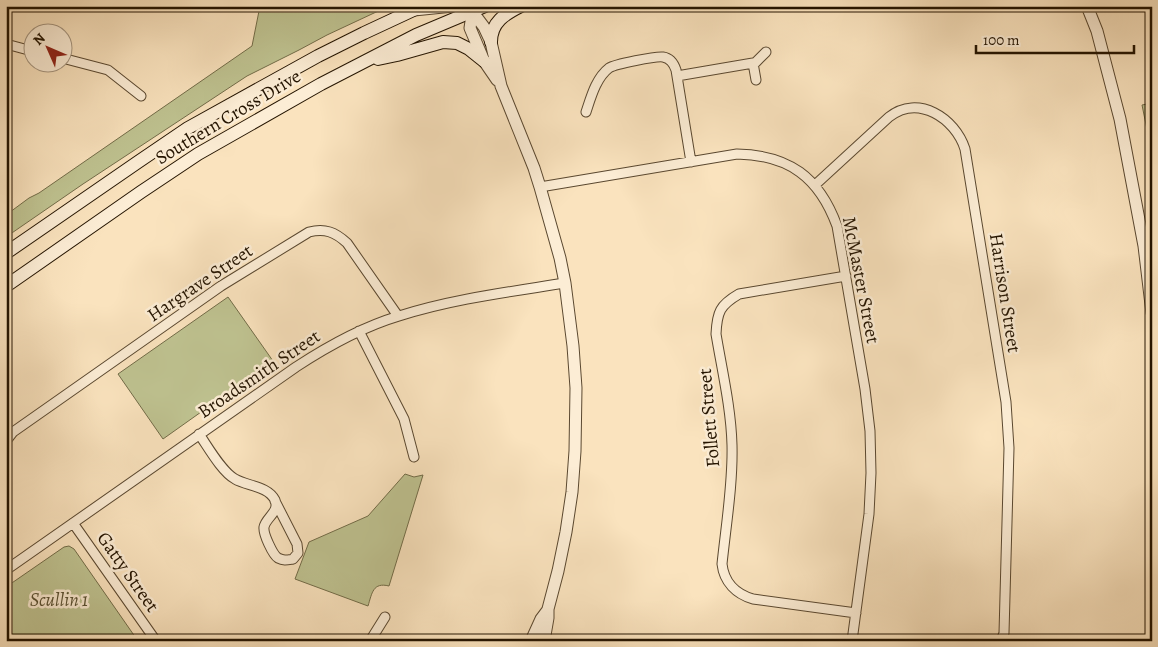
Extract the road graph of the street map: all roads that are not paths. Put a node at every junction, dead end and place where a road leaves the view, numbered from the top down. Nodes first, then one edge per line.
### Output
1 (452, 6) edge
2 (460, 6) edge
3 (485, 6) edge
4 (521, 6) edge
5 (1087, 6) edge
6 (1094, 6) edge
7 (417, 8) edge
8 (472, 9) edge
9 (1097, 31) junction
10 (491, 42) junction
11 (6, 44) edge
12 (22, 48) edge
13 (766, 52) dead end
14 (72, 61) edge
15 (484, 61) junction
16 (364, 62) junction
17 (753, 63) junction
18 (677, 76) junction
19 (756, 80) dead end
20 (501, 86) junction
21 (141, 96) dead end
22 (586, 112) dead end
23 (691, 162) junction
24 (815, 185) junction
25 (540, 187) junction
26 (6, 253) edge
27 (846, 276) junction
28 (564, 283) junction
29 (6, 286) edge
30 (1152, 313) edge
31 (398, 316) junction
32 (359, 331) junction
33 (199, 434) junction
34 (6, 441) edge
35 (414, 456) dead end
36 (275, 501) junction
37 (73, 523) junction
38 (7, 566) edge
39 (548, 610) junction
40 (856, 613) junction
41 (385, 617) dead end
42 (156, 641) edge
43 (370, 641) edge
44 (531, 641) edge
45 (544, 641) edge
46 (852, 641) edge
47 (1000, 641) edge

1 - 7 street
2 - 8 street
3 - 8 main road, Southern Cross Drive
4 - 10 main road
5 - 9 street
6 - 9 street
7 - 26 main road, Southern Cross Drive
8 - 10 street
8 - 15 street
8 - 16 main road, Southern Cross Drive
9 - 30 street
10 - 20 street
11 - 12 street
13 - 17 street
14 - 21 street
15 - 16 main road
15 - 20 street
16 - 29 main road, Southern Cross Drive
17 - 18 street
17 - 19 street
18 - 22 street
18 - 23 street
20 - 25 street
23 - 24 street, McMaster Street
23 - 25 street, McMaster Street
24 - 27 street, McMaster Street
24 - 47 street, Harrison Street
25 - 28 street
27 - 40 street, McMaster Street
27 - 40 street, Follett Street
28 - 31 street, Broadsmith Street
28 - 39 street
31 - 32 street, Broadsmith Street
31 - 34 street, Hargrave Street
32 - 33 street, Broadsmith Street
32 - 35 street
33 - 36 street
33 - 37 street, Broadsmith Street
36 - 36 street
37 - 38 street, Broadsmith Street
37 - 42 street, Gatty Street
39 - 44 street
39 - 45 street
40 - 46 street, McMaster Street
41 - 43 street

